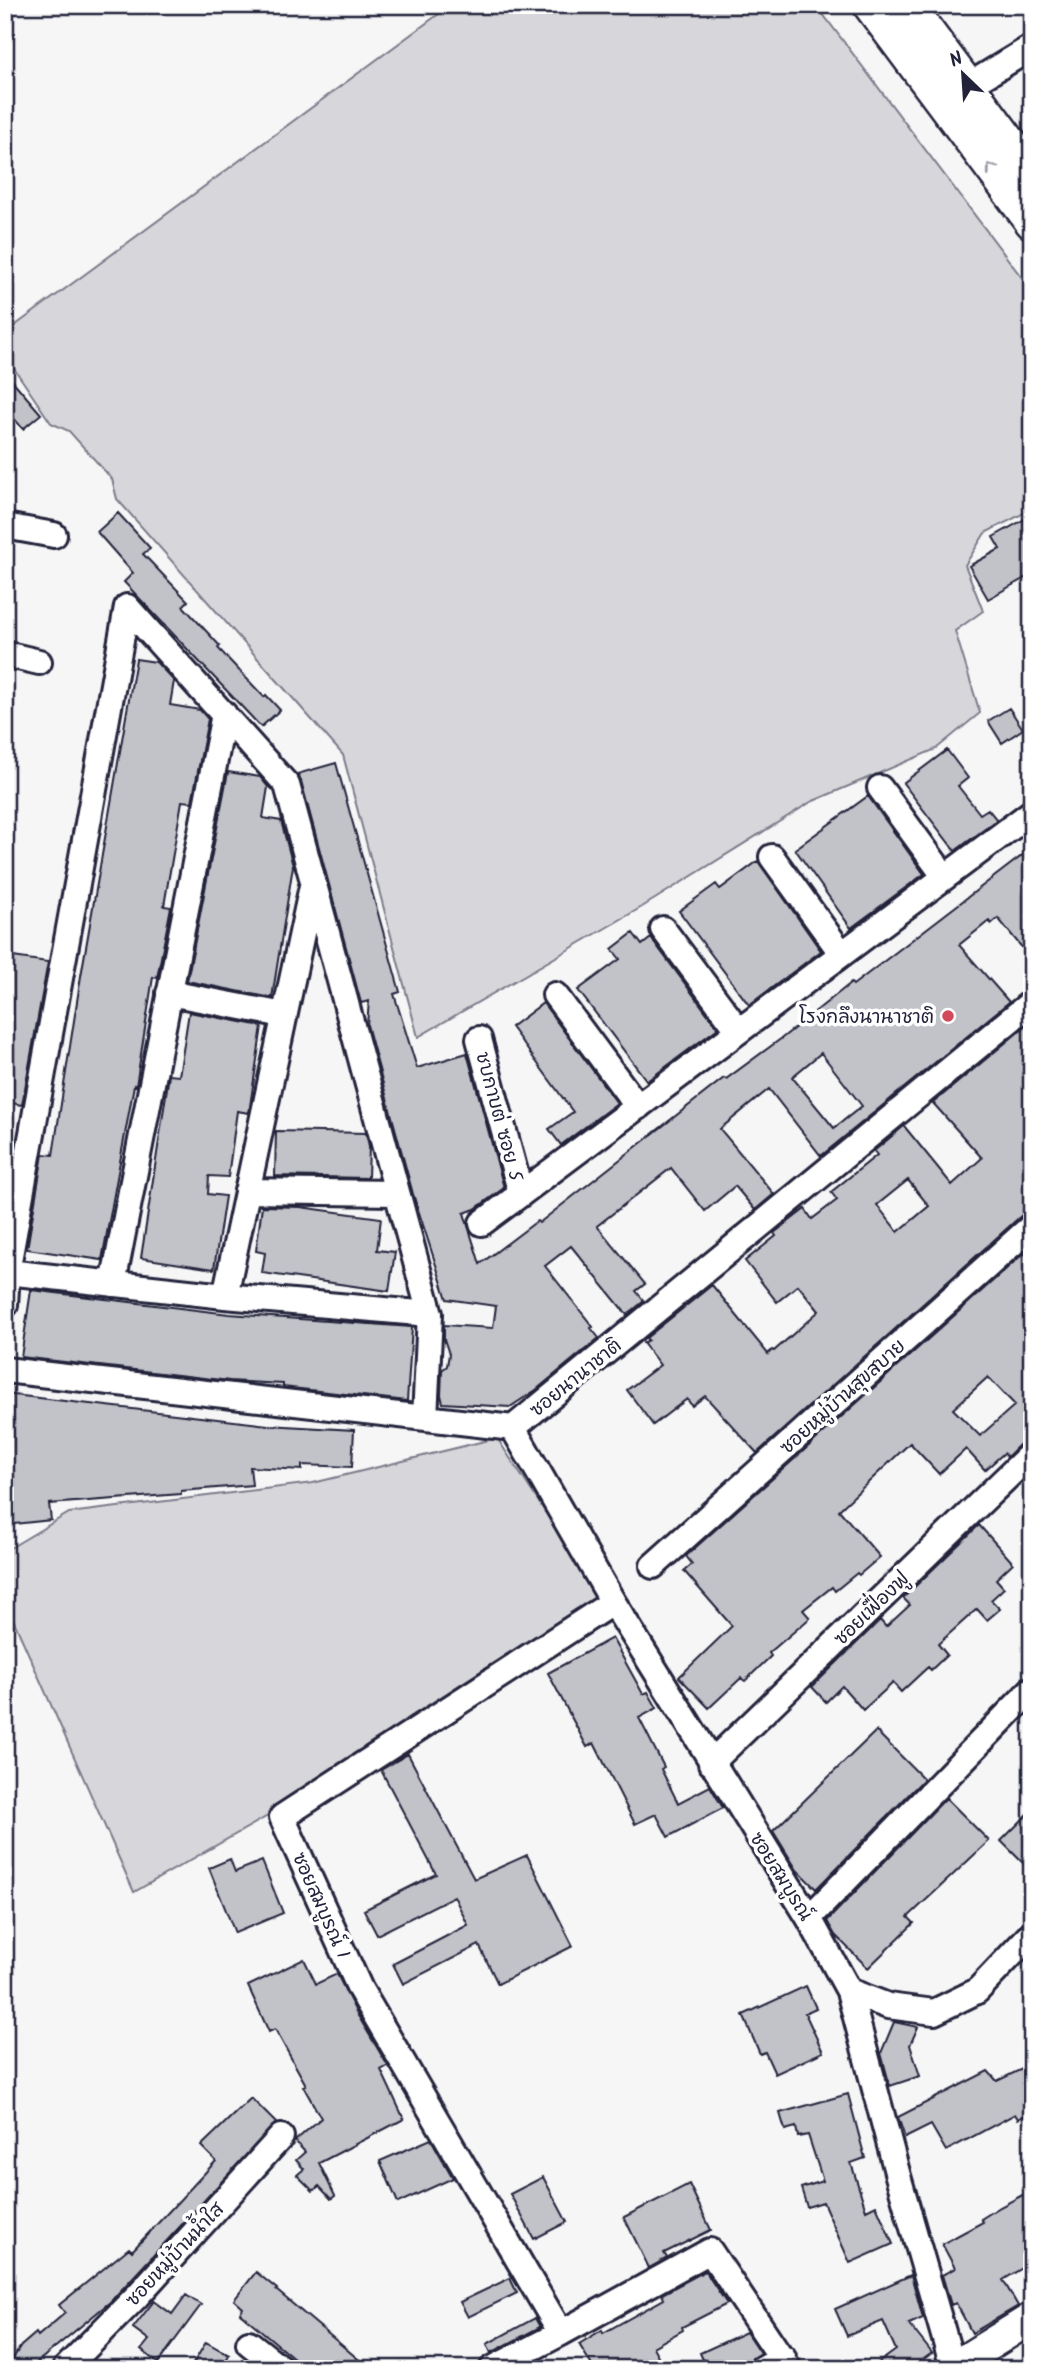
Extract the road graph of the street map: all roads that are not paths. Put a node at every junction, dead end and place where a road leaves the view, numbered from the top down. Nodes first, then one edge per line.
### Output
1 (870, 5) edge
2 (907, 5) edge
3 (1032, 47) edge
4 (968, 86) junction
5 (1032, 172) edge
6 (1032, 222) edge
7 (5, 526) edge
8 (54, 535) dead end
9 (5, 654) edge
10 (39, 662) dead end
11 (223, 714) junction
12 (880, 788) dead end
13 (1032, 812) edge
14 (772, 857) dead end
15 (945, 877) junction
16 (313, 880) junction
17 (663, 929) dead end
18 (842, 954) junction
19 (169, 993) junction
20 (555, 995) dead end
21 (1032, 1002) edge
22 (284, 1015) junction
23 (739, 1031) junction
24 (479, 1039) dead end
25 (638, 1107) junction
26 (247, 1191) junction
27 (397, 1193) junction
28 (521, 1194) junction
29 (482, 1223) dead end
30 (1032, 1226) edge
31 (7, 1272) junction
32 (113, 1284) junction
33 (225, 1296) junction
34 (5, 1305) edge
35 (430, 1314) junction
36 (5, 1370) edge
37 (425, 1418) junction
38 (513, 1428) junction
39 (1032, 1453) edge
40 (653, 1566) dead end
41 (613, 1602) junction
42 (1032, 1689) edge
43 (711, 1763) junction
44 (809, 1918) junction
45 (1032, 1933) edge
46 (849, 1990) junction
47 (282, 2137) dead end
48 (1032, 2318) edge
49 (561, 2333) junction
50 (249, 2343) dead end
51 (786, 2363) edge
52 (952, 2368) edge
53 (65, 2369) edge
54 (282, 2369) edge
55 (492, 2369) edge
56 (761, 2369) edge

6 -> 1 main road
2 - 4 main road
3 - 4 street
4 - 5 main road
7 - 8 street
9 - 10 street
11 - 16 street
11 - 19 street
11 - 31 street
12 - 15 street
13 - 15 street
14 - 18 street
15 - 18 street
16 - 22 street
16 - 27 street
17 - 23 street
18 - 23 street
19 - 22 street
19 - 32 street
20 - 25 street
21 - 38 street, ซอยนานาชาติ
22 - 26 street
23 - 25 street
24 - 28 street, ชบกาบต่ ซอย 5
25 - 28 street
26 - 27 street
26 - 33 street
27 - 35 street
28 - 29 street
30 - 40 street, ซอยหมู่บ้านสุขสบาย
31 - 32 street
31 - 34 street
32 - 33 street
33 - 35 street
35 - 37 street
36 - 37 street, ซอยนานาชาติ
37 - 38 street, ซอยนานาชาติ
38 - 41 street, ซอยสมบูรณ์
39 - 43 street, ซอยเฟื่องฟู
41 - 43 street, ซอยสมบูรณ์
41 - 49 street, ซอยสมบูรณ์ 1
42 - 44 street
43 - 44 street, ซอยสมบูรณ์
44 - 46 street, ซอยสมบูรณ์
45 - 46 street
46 - 52 street, ซอยสมบูรณ์
47 - 53 street, ซอยหมู่บ้านน้ำใส
48 - 52 street
49 - 51 street
49 - 55 street
50 - 54 street
51 - 56 street

